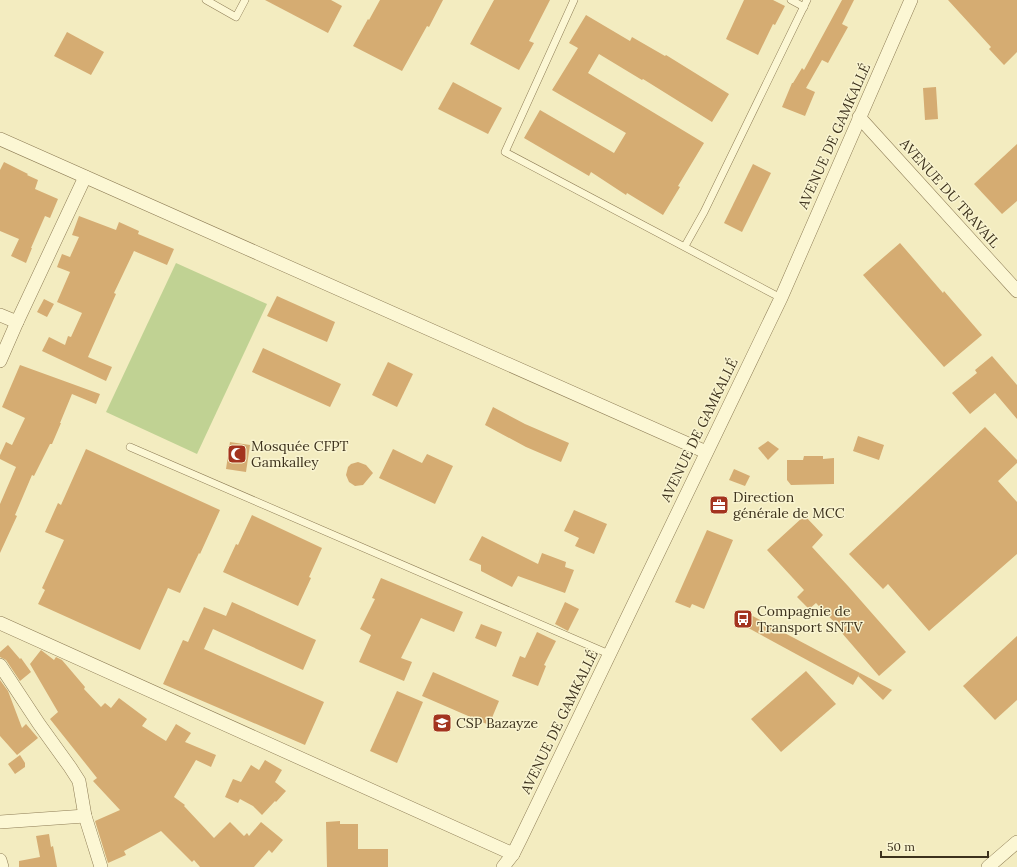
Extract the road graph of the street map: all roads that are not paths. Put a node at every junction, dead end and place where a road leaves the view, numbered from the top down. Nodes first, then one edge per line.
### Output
1 (206, 0) edge
2 (245, 0) edge
3 (574, 0) edge
4 (791, 0) edge
5 (911, 0) edge
6 (805, 3) edge
7 (859, 117) junction
8 (0, 139) edge
9 (85, 177) junction
10 (684, 246) junction
11 (1017, 290) edge
12 (781, 298) junction
13 (0, 315) edge
14 (17, 322) junction
15 (0, 361) edge
16 (130, 447) dead end
17 (706, 452) junction
18 (0, 623) edge
19 (609, 654) junction
20 (0, 665) edge
21 (5, 684) edge
22 (85, 816) junction
23 (0, 822) edge
24 (1017, 842) edge
25 (513, 854) junction
26 (0, 860) edge
27 (2, 867) edge
28 (102, 867) edge
29 (503, 867) edge
30 (988, 867) edge

1 - 2 lane
3 - 10 lane
4 - 6 lane
5 - 7 street, AVENUE DE GAMKALLÉ
6 - 10 lane
7 - 11 street, AVENUE DU TRAVAIL
7 - 12 street, AVENUE DE GAMKALLÉ
8 - 9 street
9 - 14 street
9 - 17 street
10 - 12 lane
12 - 17 street, AVENUE DE GAMKALLÉ
13 - 14 street
14 - 15 street
16 - 19 lane
17 - 19 street, AVENUE DE GAMKALLÉ
18 - 25 street
19 - 25 street, AVENUE DE GAMKALLÉ
20 - 21 street
21 - 22 street
22 - 23 street
22 - 28 street
24 - 30 street
25 - 29 street, AVENUE DE GAMKALLÉ
26 - 27 street

